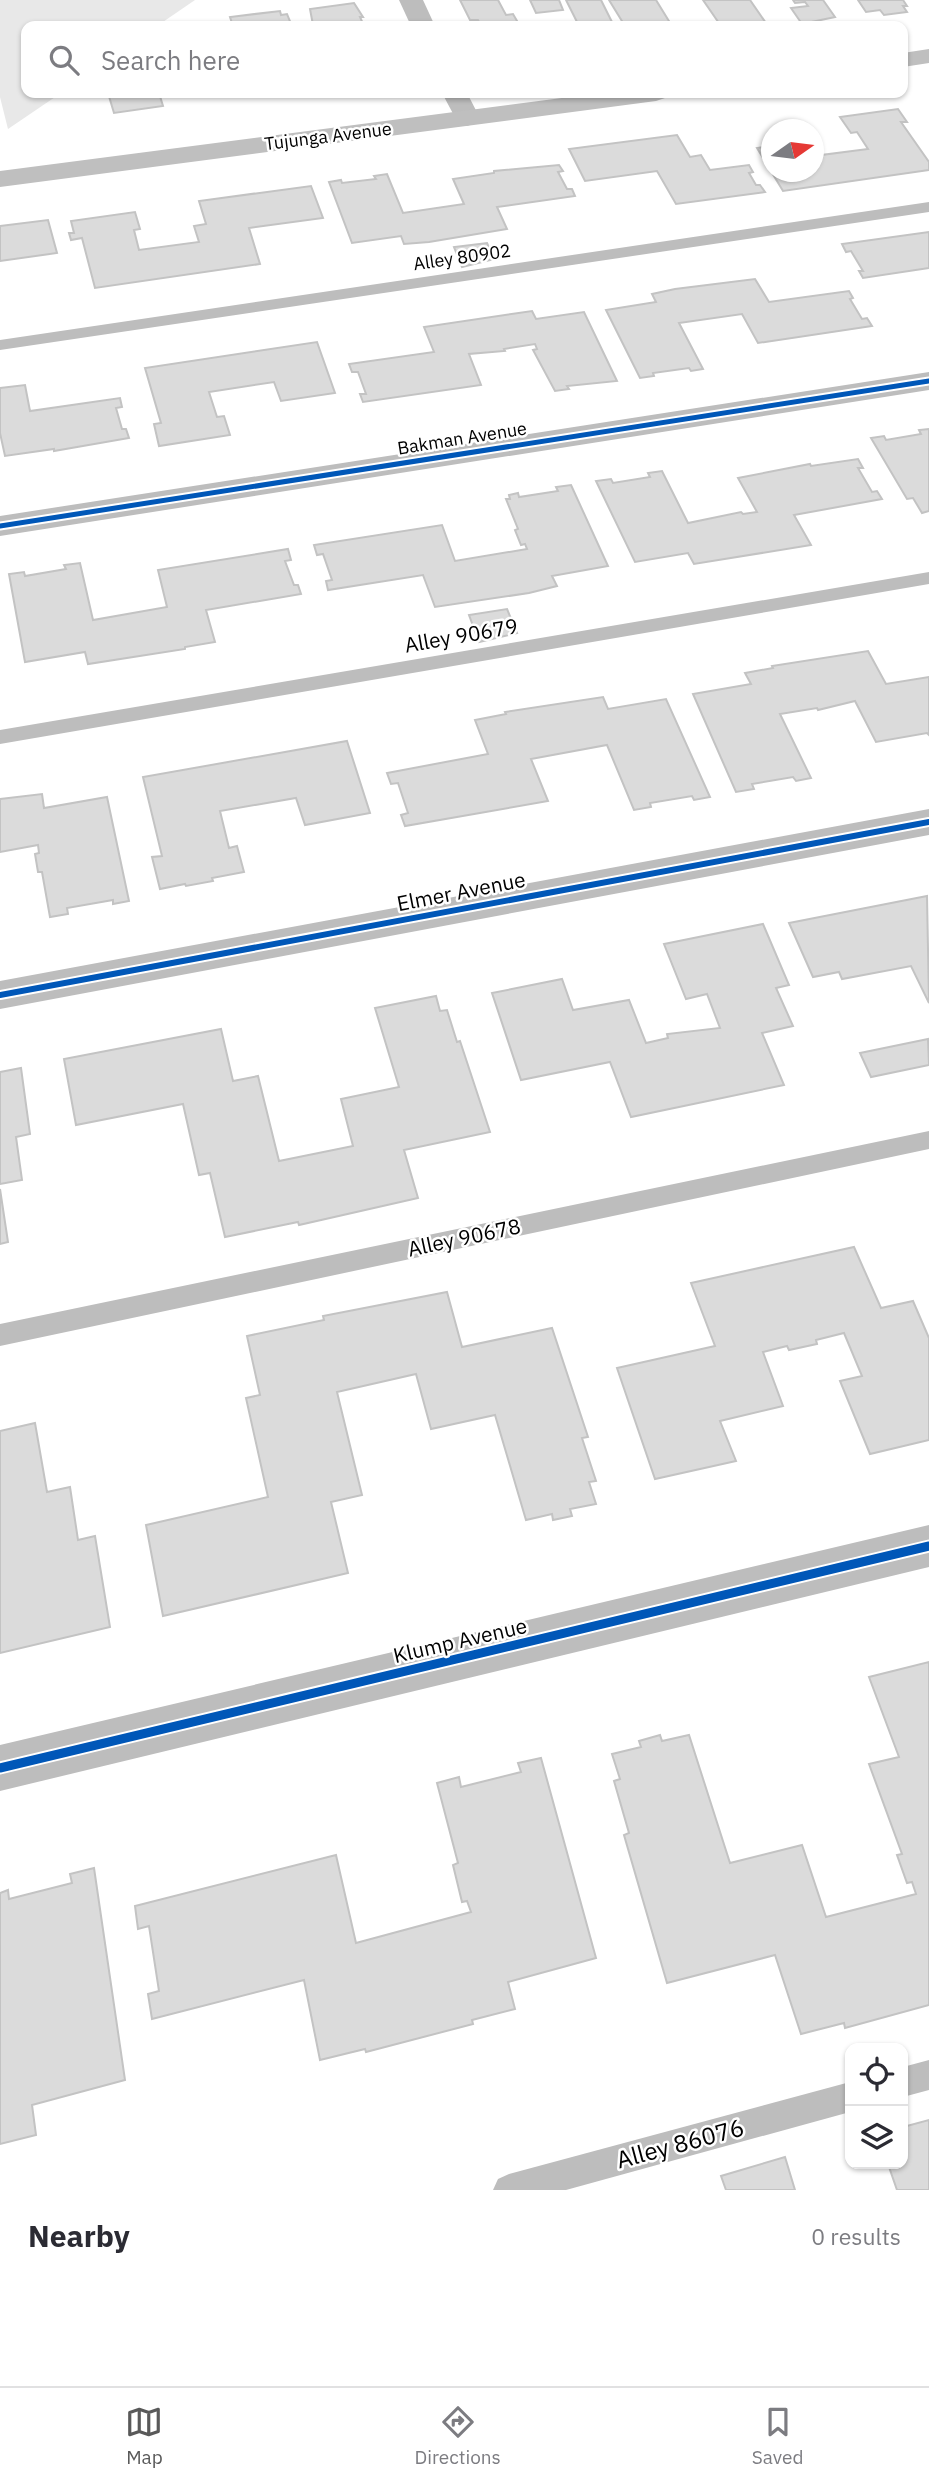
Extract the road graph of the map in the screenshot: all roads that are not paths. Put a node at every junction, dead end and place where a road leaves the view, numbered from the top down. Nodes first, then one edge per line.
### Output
1 (411, 0) edge
2 (421, 21) edge
3 (457, 98) edge
4 (618, 98) edge
5 (467, 118) junction
6 (0, 179) edge
7 (929, 207) edge
8 (0, 345) edge
9 (929, 381) edge
10 (0, 526) edge
11 (929, 578) edge
12 (0, 737) edge
13 (929, 822) edge
14 (0, 995) edge
15 (929, 1140) edge
16 (0, 1335) edge
17 (929, 1546) edge
18 (0, 1768) edge
19 (929, 2075) edge
20 (908, 2081) edge
21 (845, 2097) edge
22 (509, 2190) edge

1 - 2 street
3 - 5 street
4 - 5 street, Tujunga Avenue
5 - 6 street, Tujunga Avenue
7 - 8 lane, Alley 80902
9 - 10 street, Bakman Avenue
11 - 12 lane, Alley 90679
13 - 14 street, Elmer Avenue
15 - 16 lane, Alley 90678
17 - 18 street, Klump Avenue
19 - 20 lane
21 - 22 lane, Alley 86076

